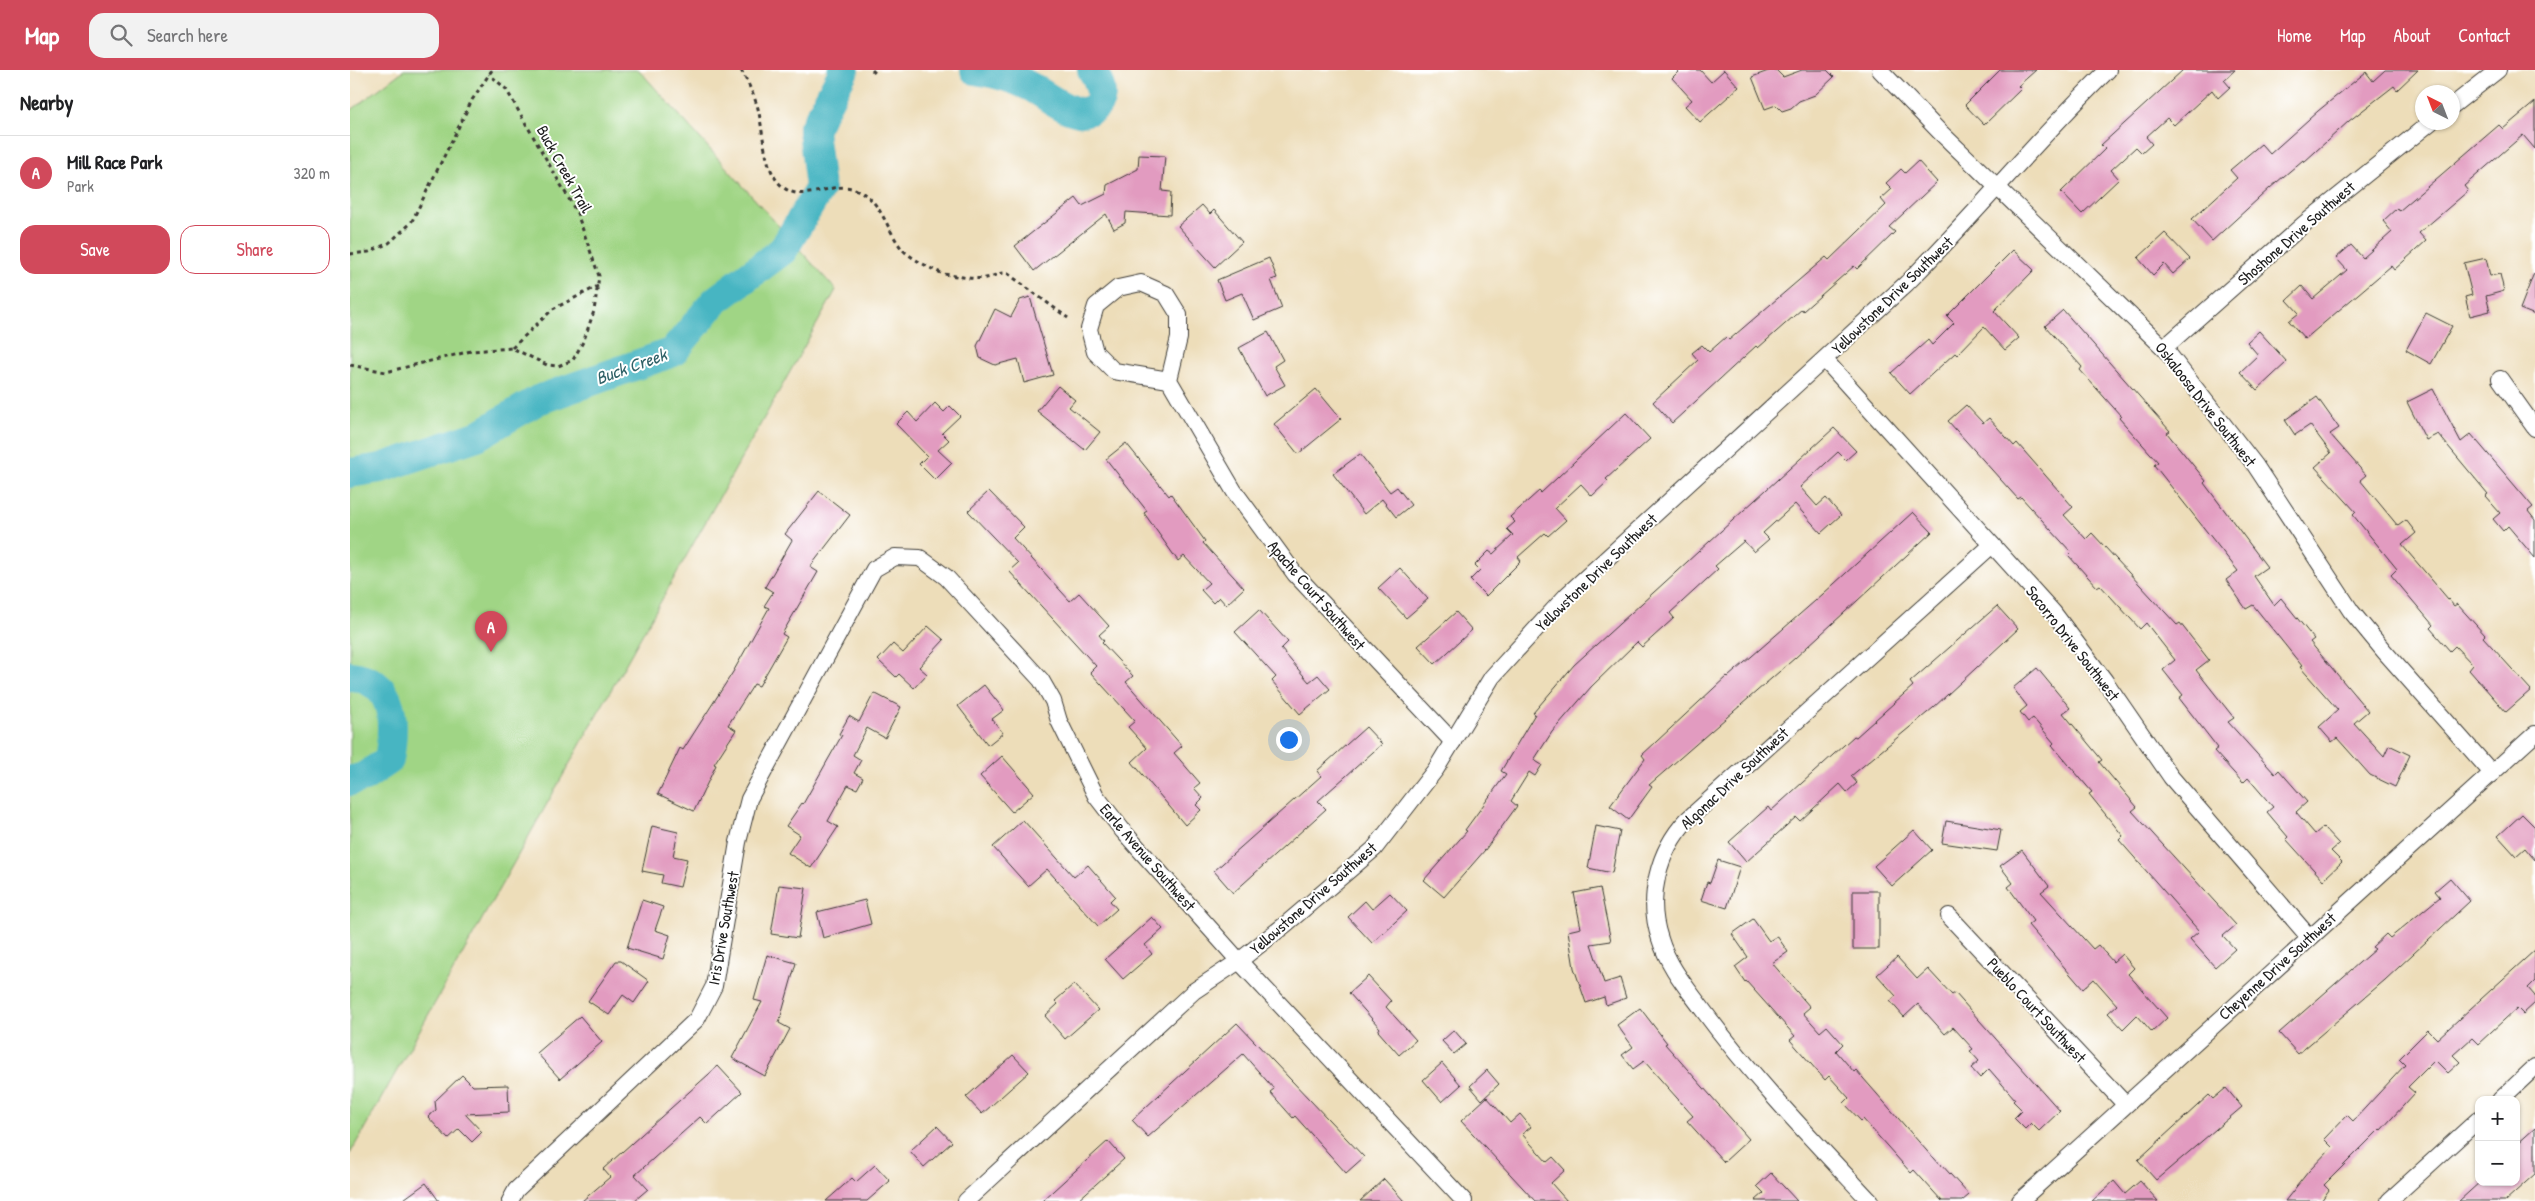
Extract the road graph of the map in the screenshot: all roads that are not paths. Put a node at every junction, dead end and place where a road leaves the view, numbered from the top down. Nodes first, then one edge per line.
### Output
1 (1880, 70) edge
2 (2108, 70) edge
3 (2498, 70) edge
4 (2460, 100) edge
5 (2421, 130) edge
6 (1996, 185) junction
7 (2164, 348) junction
8 (1825, 360) junction
9 (2500, 379) dead end
10 (1169, 380) junction
11 (2535, 428) edge
12 (1992, 545) junction
13 (856, 600) joint
14 (2535, 734) edge
15 (1453, 742) junction
16 (2492, 773) junction
17 (1949, 916) dead end
18 (2309, 937) junction
19 (1239, 961) junction
20 (2535, 1068) edge
21 (2504, 1096) edge
22 (2124, 1104) junction
23 (2475, 1123) edge
24 (510, 1201) edge
25 (966, 1201) edge
26 (1464, 1201) edge
27 (1870, 1201) edge
28 (2020, 1201) edge
29 (2389, 1201) edge

1 - 6 street, Oskaloosa Drive Southwest
2 - 6 street, Yellowstone Drive Southwest
3 - 4 street
5 - 7 street, Shoshone Drive Southwest
6 - 7 street, Oskaloosa Drive Southwest
6 - 8 street, Yellowstone Drive Southwest
7 - 16 street, Oskaloosa Drive Southwest
8 - 12 street, Socorro Drive Southwest
8 - 15 street, Yellowstone Drive Southwest
9 - 11 street
10 - 10 street
10 - 15 street, Apache Court Southwest
12 - 18 street, Socorro Drive Southwest
12 - 27 street, Algonac Drive Southwest
13 - 19 street, Earle Avenue Southwest
13 - 24 street, Iris Drive Southwest
14 - 16 street, Cheyenne Drive Southwest
15 - 19 street, Yellowstone Drive Southwest
16 - 18 street, Cheyenne Drive Southwest
17 - 22 street, Pueblo Court Southwest
18 - 22 street, Cheyenne Drive Southwest
19 - 25 street, Yellowstone Drive Southwest
19 - 26 street, Earle Avenue Southwest
20 - 21 street
22 - 28 street, Cheyenne Drive Southwest
23 - 29 street

